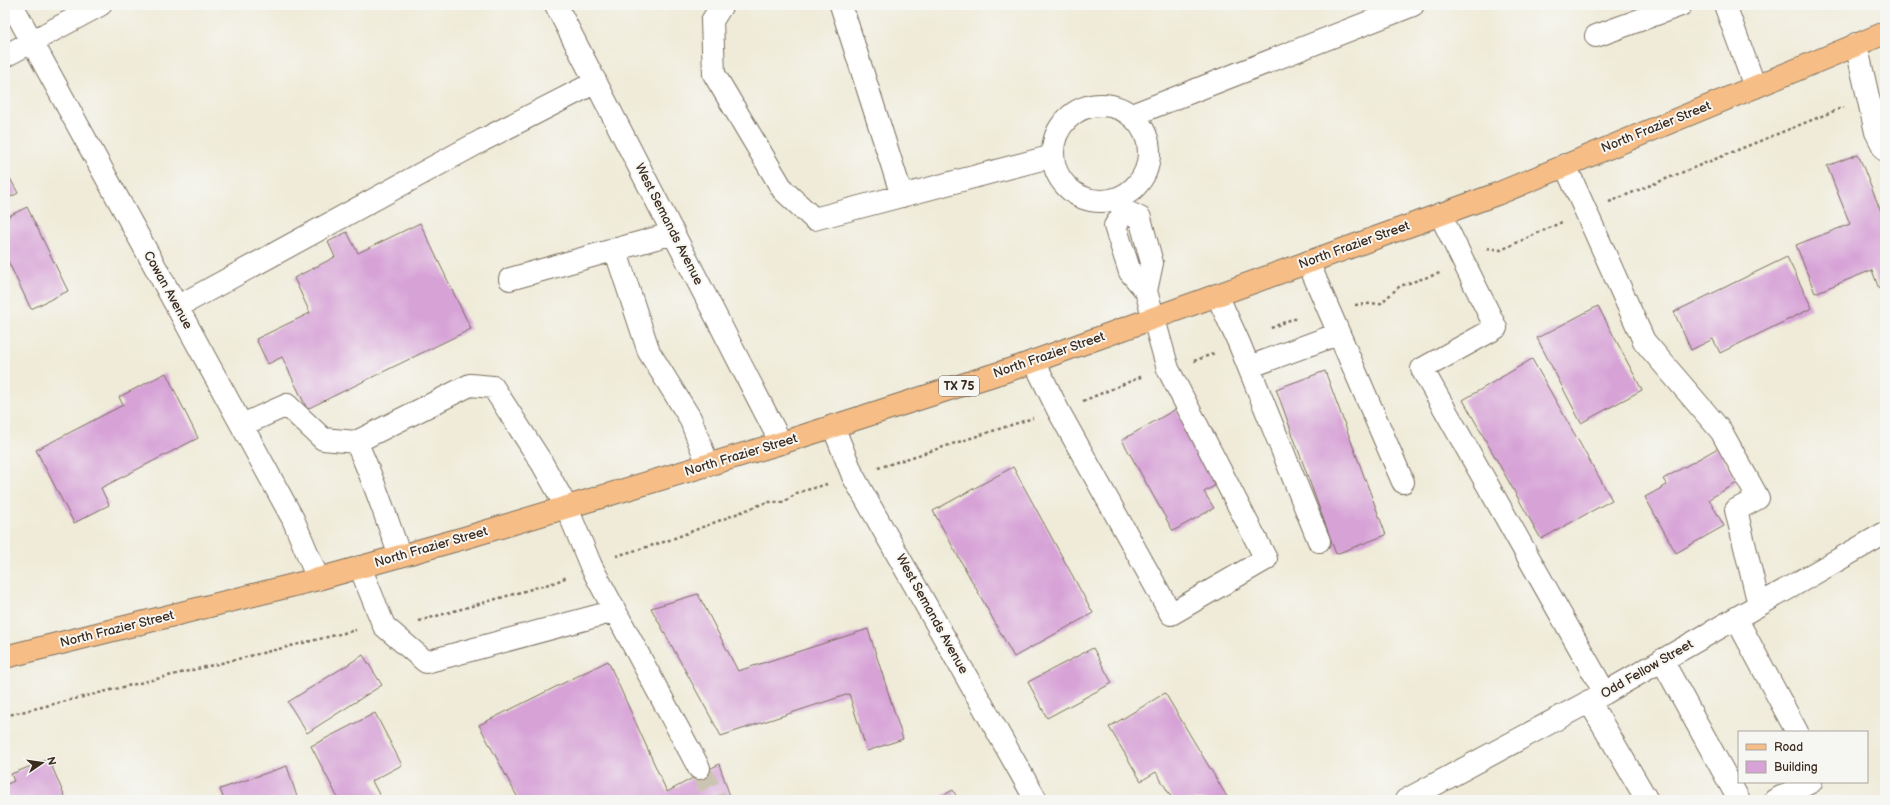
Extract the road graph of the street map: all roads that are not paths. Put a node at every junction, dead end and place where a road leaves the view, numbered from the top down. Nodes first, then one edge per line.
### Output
1 (12, 5) edge
2 (100, 5) edge
3 (556, 5) edge
4 (722, 5) edge
5 (841, 5) edge
6 (1413, 5) edge
7 (1681, 5) edge
8 (1725, 5) edge
9 (1885, 33) edge
10 (1596, 36) dead end
11 (32, 41) junction
12 (1856, 44) junction
13 (5, 56) edge
14 (596, 82) junction
15 (1754, 87) junction
16 (1132, 115) junction
17 (1885, 150) edge
18 (1053, 156) junction
19 (1565, 165) junction
20 (902, 196) junction
21 (1123, 204) junction
22 (1440, 214) junction
23 (674, 233) junction
24 (615, 249) junction
25 (1308, 262) junction
26 (510, 279) dead end
27 (1217, 295) junction
28 (177, 307) junction
29 (1153, 318) junction
30 (1338, 334) junction
31 (1034, 361) junction
32 (1249, 367) junction
33 (242, 425) junction
34 (833, 426) junction
35 (356, 442) junction
36 (781, 443) junction
37 (708, 465) junction
38 (1403, 482) dead end
39 (567, 508) junction
40 (1885, 533) edge
41 (1319, 541) dead end
42 (400, 556) junction
43 (360, 567) junction
44 (318, 579) junction
45 (1759, 605) junction
46 (615, 611) junction
47 (1736, 618) junction
48 (5, 657) edge
49 (1662, 660) junction
50 (1597, 697) junction
51 (1796, 731) edge
52 (699, 768) tunnel mouth
53 (1809, 783) edge
54 (1036, 800) edge
55 (1406, 800) edge
56 (1647, 800) edge
57 (1739, 800) edge
58 (1775, 800) edge

1 - 11 street, Cowan Avenue
2 - 11 street
3 - 14 street, West Semands Avenue
4 - 20 street
5 - 20 street
6 - 16 street
7 - 10 street
8 - 15 street
9 - 12 main road, North Frazier Street / TX 75
11 - 13 street
11 - 28 street, Cowan Avenue
12 - 15 main road, North Frazier Street / TX 75
12 - 17 street
14 - 23 street, West Semands Avenue
14 - 28 street
15 - 19 main road, North Frazier Street / TX 75
16 - 18 street
16 - 21 street
18 - 20 street
18 - 21 street
19 - 22 main road, North Frazier Street / TX 75
19 - 45 street
21 - 29 street
22 - 25 main road, North Frazier Street / TX 75
22 - 50 street
23 - 24 street
23 - 36 street, West Semands Avenue
24 - 26 street
24 - 37 street
25 - 27 main road, North Frazier Street / TX 75
25 - 30 street
27 - 29 main road, North Frazier Street / TX 75
27 - 32 street
28 - 33 street, Cowan Avenue
29 - 31 main road, North Frazier Street / TX 75
29 - 31 street
30 - 32 street
30 - 38 street
31 - 34 main road, North Frazier Street / TX 75
32 - 41 street
33 - 35 street
33 - 44 street, Cowan Avenue
34 - 36 main road, North Frazier Street / TX 75
34 - 54 street, West Semands Avenue
35 - 39 street
35 - 42 street
36 - 37 main road, North Frazier Street / TX 75
37 - 39 main road, North Frazier Street / TX 75
39 - 42 main road, North Frazier Street / TX 75
39 - 46 street
40 - 45 street, Odd Fellow Street
42 - 43 main road, North Frazier Street / TX 75
43 - 44 main road, North Frazier Street / TX 75
43 - 46 street
44 - 48 main road, North Frazier Street / TX 75
45 - 47 street, Odd Fellow Street
46 - 52 street
47 - 49 street, Odd Fellow Street
47 - 51 street
49 - 50 street, Odd Fellow Street
49 - 57 street
50 - 55 street, Odd Fellow Street
50 - 56 street
53 - 58 street

